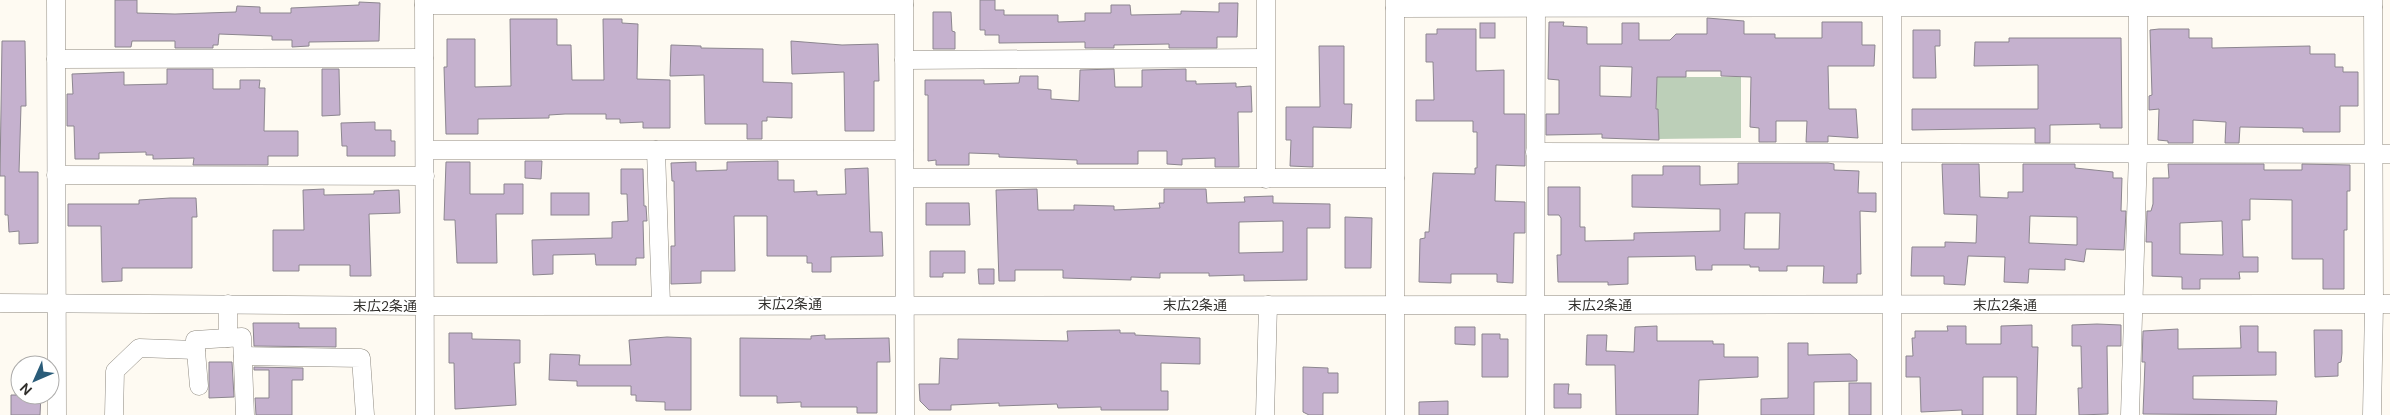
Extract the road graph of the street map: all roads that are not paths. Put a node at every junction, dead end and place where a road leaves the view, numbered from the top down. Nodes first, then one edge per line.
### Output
1 (56, 0) edge
2 (1266, 0) edge
3 (424, 2) edge
4 (904, 2) edge
5 (759, 3) edge
6 (1536, 3) edge
7 (1892, 3) edge
8 (2138, 3) edge
9 (2373, 3) edge
10 (1395, 4) edge
11 (424, 58) junction
12 (1265, 58) junction
13 (56, 59) junction
14 (904, 60) junction
15 (425, 150) junction
16 (656, 150) junction
17 (904, 150) junction
18 (1535, 152) junction
19 (1892, 152) junction
20 (2138, 152) junction
21 (2381, 154) edge
22 (56, 175) junction
23 (425, 176) junction
24 (904, 178) junction
25 (1395, 178) junction
26 (1266, 179) junction
27 (0, 303) edge
28 (58, 303) junction
29 (228, 304) junction
30 (661, 304) junction
31 (904, 304) junction
32 (1395, 304) junction
33 (2132, 304) junction
34 (2382, 304) edge
35 (1268, 305) junction
36 (1534, 305) junction
37 (1891, 305) junction
38 (425, 306) junction
39 (228, 338) junction
40 (196, 350) junction
41 (243, 356) junction
42 (199, 386) dead end
43 (56, 415) edge
44 (114, 415) edge
45 (245, 415) edge
46 (365, 415) edge
47 (425, 415) edge
48 (904, 415) edge
49 (1265, 415) edge
50 (1395, 415) edge
51 (1535, 415) edge
52 (1892, 415) edge
53 (2130, 415) edge
54 (2372, 415) edge

1 - 13 street
2 - 12 street
3 - 5 street
3 - 11 street
4 - 5 street
4 - 14 street
6 - 7 street
6 - 10 street
6 - 18 street
7 - 8 street
7 - 19 street
8 - 9 street
8 - 20 street
9 - 21 street
10 - 25 street
11 - 13 street
11 - 15 street
12 - 14 street
12 - 26 street
13 - 22 street
14 - 17 street
15 - 16 street
15 - 23 street
16 - 17 street
16 - 30 street
17 - 24 street
18 - 19 street
18 - 36 street
19 - 20 street
19 - 37 street
20 - 21 street
20 - 33 street
21 - 34 street
22 - 23 street
22 - 28 street
23 - 38 street
24 - 26 street
24 - 31 street
25 - 26 street
25 - 32 street
27 - 28 street, 末広2条通
28 - 29 street, 末広2条通
28 - 43 street
29 - 38 street, 末広2条通
29 - 39 street
30 - 31 street, 末広2条通
30 - 38 street, 末広2条通
31 - 35 street, 末広2条通
31 - 48 street
32 - 35 street, 末広2条通
32 - 36 street, 末広2条通
32 - 50 street
33 - 34 street, 末広2条通
33 - 37 street, 末広2条通
33 - 53 street
34 - 54 street
35 - 49 street
36 - 37 street, 末広2条通
36 - 51 street
37 - 52 street
38 - 47 street
39 - 40 street
39 - 41 street
40 - 42 street
40 - 44 street
41 - 45 street
41 - 46 street

